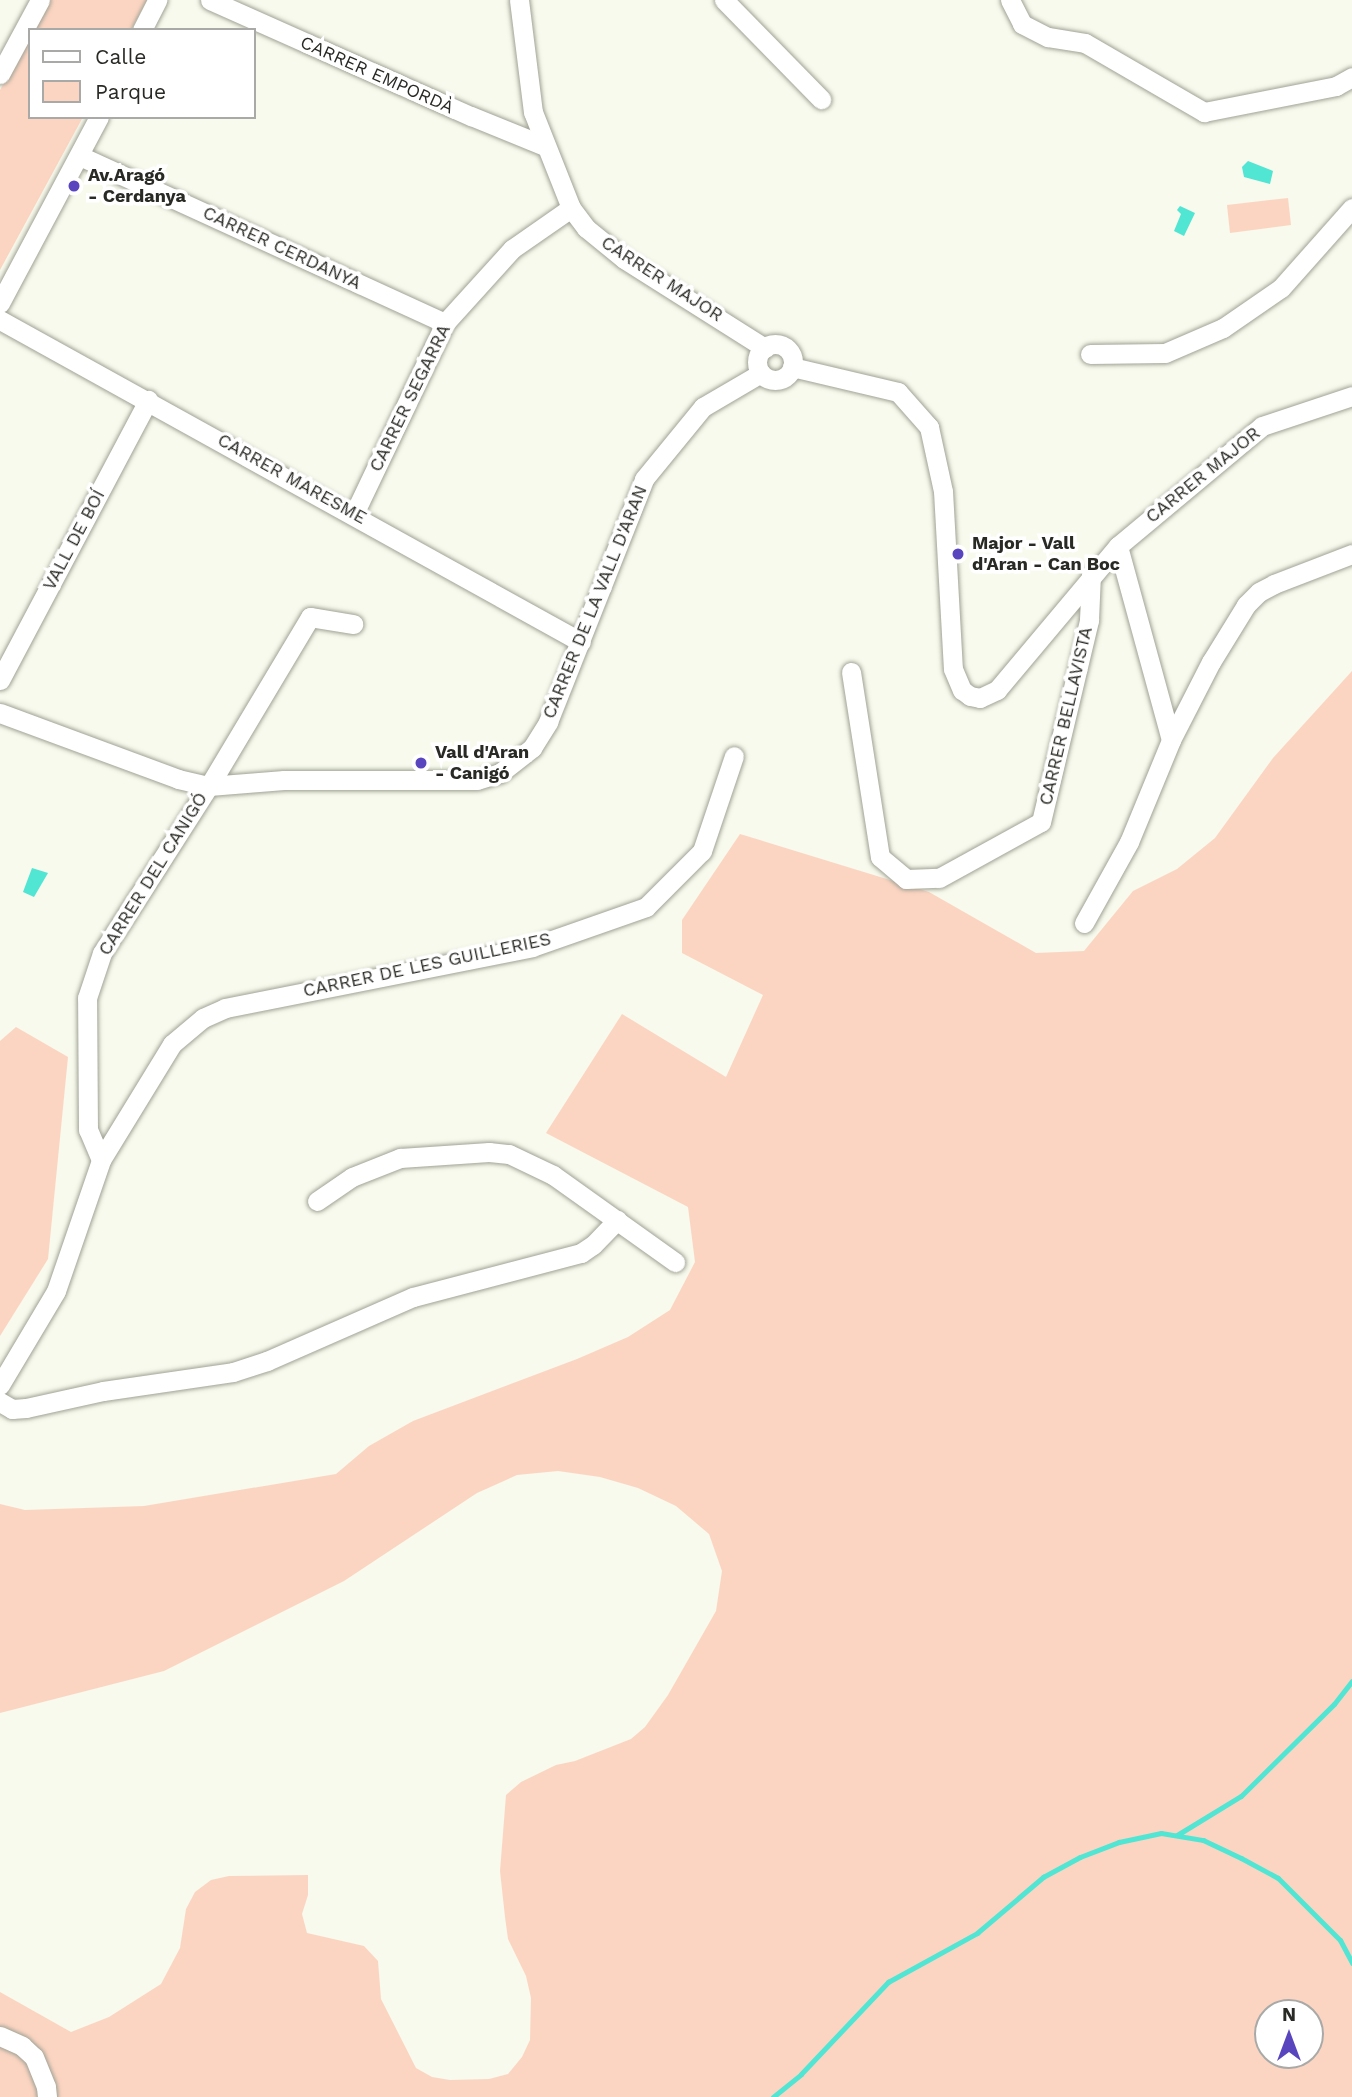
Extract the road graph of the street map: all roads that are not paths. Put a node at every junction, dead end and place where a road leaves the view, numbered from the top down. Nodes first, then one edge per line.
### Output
1 (40, 0) edge
2 (157, 0) edge
3 (210, 0) edge
4 (519, 0) edge
5 (724, 0) edge
6 (1010, 0) edge
7 (143, 28) edge
8 (0, 74) edge
9 (1352, 77) edge
10 (821, 99) dead end
11 (98, 119) edge
12 (545, 146) junction
13 (80, 156) junction
14 (571, 208) junction
15 (1352, 208) edge
16 (0, 303) edge
17 (0, 320) edge
18 (445, 323) junction
19 (765, 348) junction
20 (1090, 354) dead end
21 (792, 367) junction
22 (761, 373) junction
23 (1352, 396) edge
24 (148, 400) junction
25 (355, 514) junction
26 (1118, 546) junction
27 (1352, 554) edge
28 (1091, 575) junction
29 (353, 624) dead end
30 (582, 642) junction
31 (851, 672) dead end
32 (0, 680) edge
33 (0, 713) edge
34 (1171, 740) junction
35 (734, 756) dead end
36 (209, 786) junction
37 (1084, 923) dead end
38 (101, 1160) junction
39 (317, 1201) dead end
40 (617, 1220) junction
41 (675, 1262) dead end
42 (0, 1385) edge
43 (0, 1402) edge
44 (0, 2036) edge
45 (47, 2097) edge

1 - 8 street
2 - 7 street
3 - 12 street, CARRER EMPORDÀ
4 - 12 street, CARRER MAJOR
5 - 10 street
6 - 9 street
11 - 13 street
12 - 14 street, CARRER MAJOR
13 - 16 street
13 - 18 street, CARRER CERDANYA
14 - 18 street, CARRER SEGARRA
14 - 19 street, CARRER MAJOR
15 - 20 street
17 - 24 street, CARRER MARESME
18 - 25 street, CARRER SEGARRA
19 - 21 street
19 - 22 street
21 - 22 street
21 - 28 street, CARRER MAJOR
22 - 30 street, CARRER DE LA VALL D'ARAN
23 - 26 street, CARRER MAJOR
24 - 25 street, CARRER MARESME
24 - 32 street, VALL DE BOÍ
25 - 30 street, CARRER MARESME
26 - 28 street, CARRER MAJOR
26 - 34 street
27 - 34 street
28 - 31 street, CARRER BELLAVISTA
29 - 36 street, CARRER DEL CANIGÓ
30 - 36 street, CARRER DE LA VALL D'ARAN
33 - 36 street, CARRER DE LA VALL D'ARAN
34 - 37 street
35 - 38 street, CARRER DE LES GUILLERIES
36 - 38 street, CARRER DEL CANIGÓ
38 - 42 street
39 - 40 street
40 - 41 street
40 - 43 street
44 - 45 street

